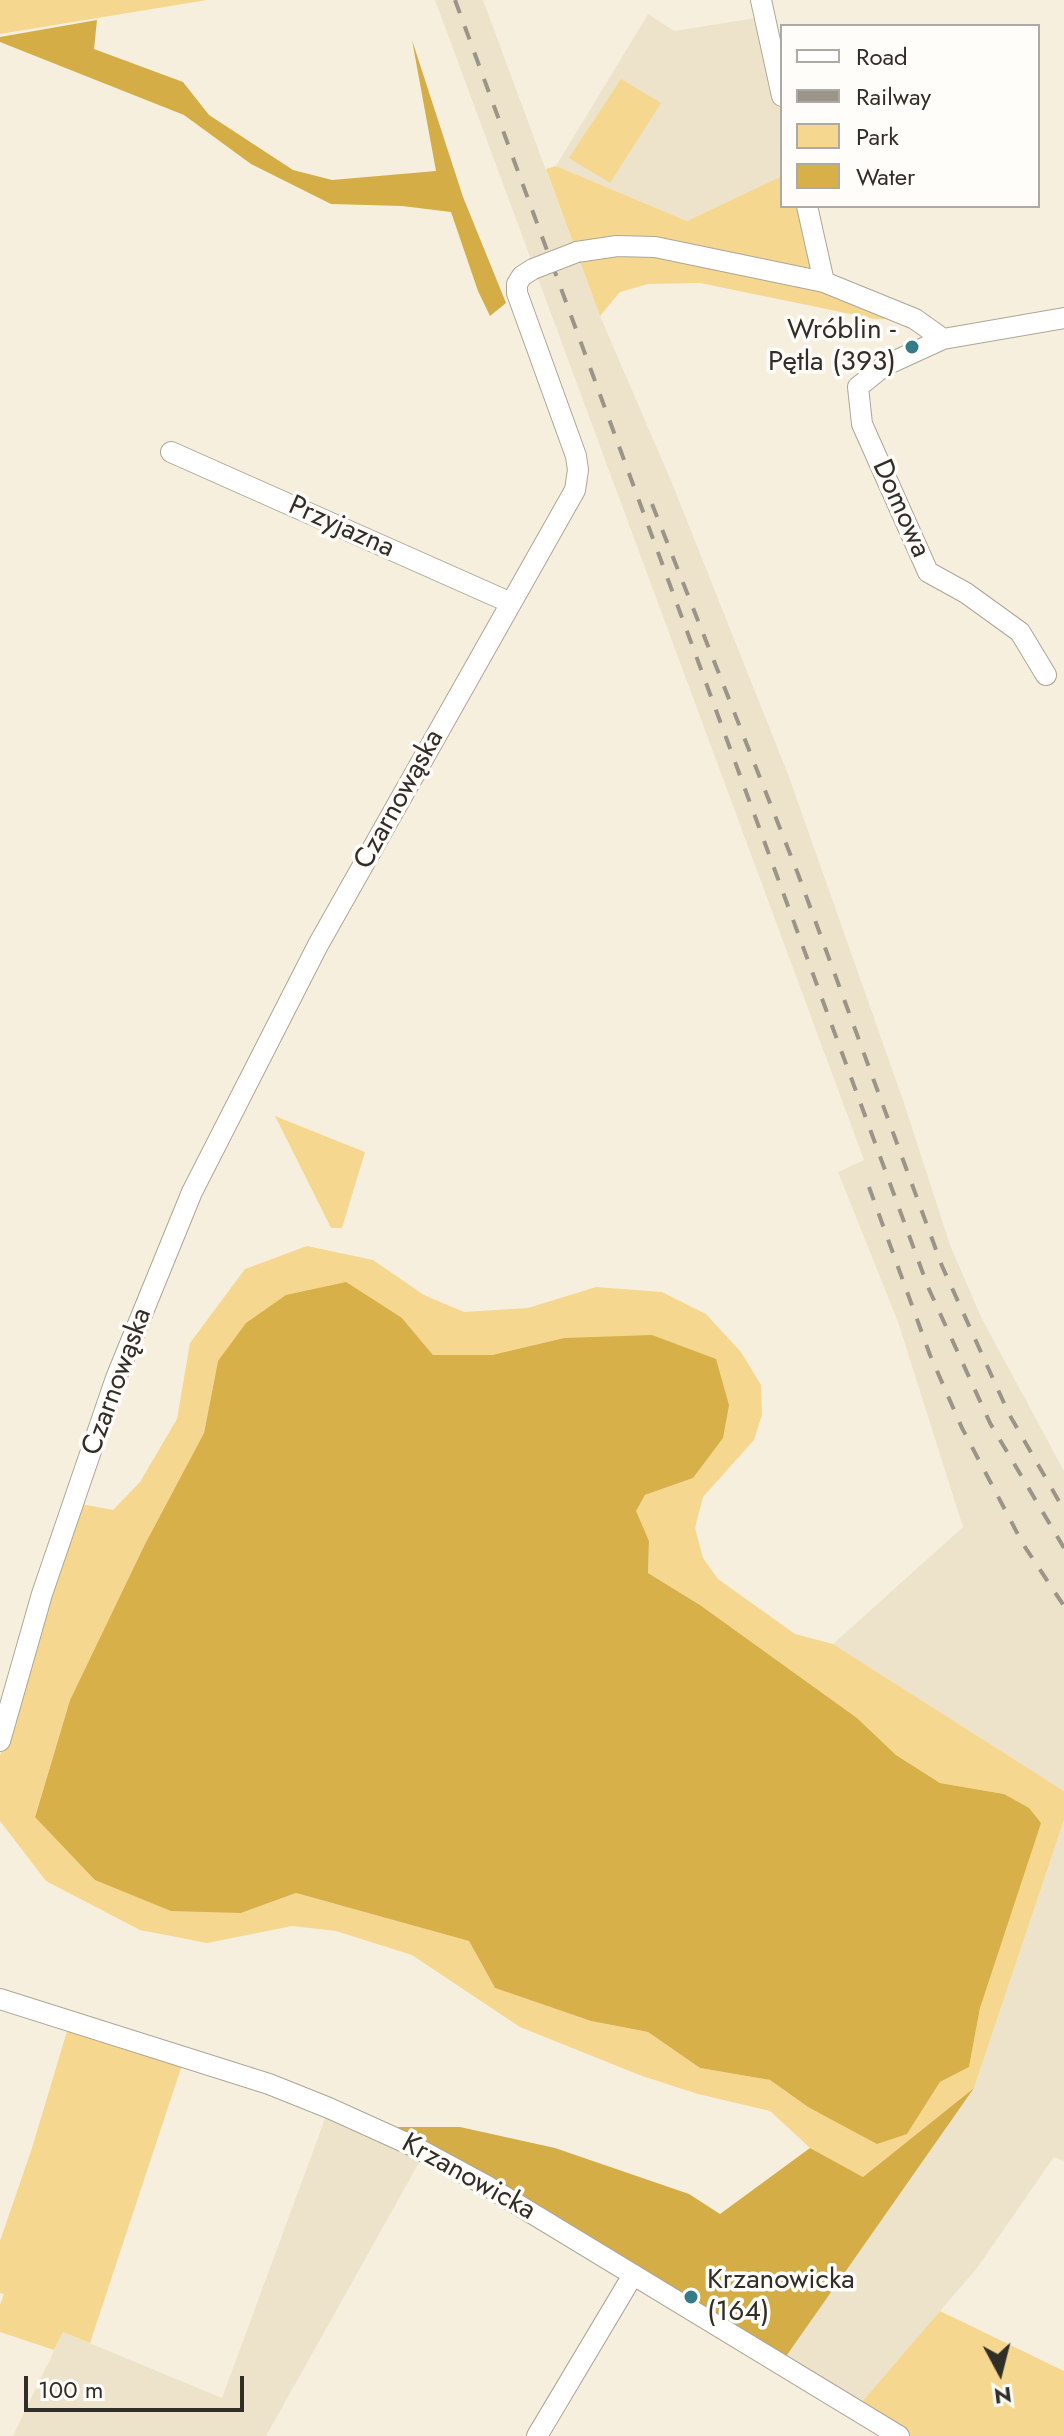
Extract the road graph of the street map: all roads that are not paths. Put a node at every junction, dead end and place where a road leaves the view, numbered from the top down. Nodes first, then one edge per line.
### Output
1 (761, 0) edge
2 (780, 87) edge
3 (807, 208) edge
4 (824, 282) junction
5 (1064, 318) edge
6 (943, 339) junction
7 (171, 452) dead end
8 (511, 603) junction
9 (1046, 675) dead end
10 (0, 1741) edge
11 (0, 1999) edge
12 (633, 2275) junction
13 (537, 2436) edge
14 (899, 2436) edge

1 - 2 street
3 - 4 street
4 - 6 street, Czarnowąska
4 - 8 street, Czarnowąska, bridge
5 - 6 street
6 - 9 street, Domowa
7 - 8 street, Przyjazna
8 - 10 street, Czarnowąska
11 - 12 street, Krzanowicka
12 - 13 street
12 - 14 street, Krzanowicka

